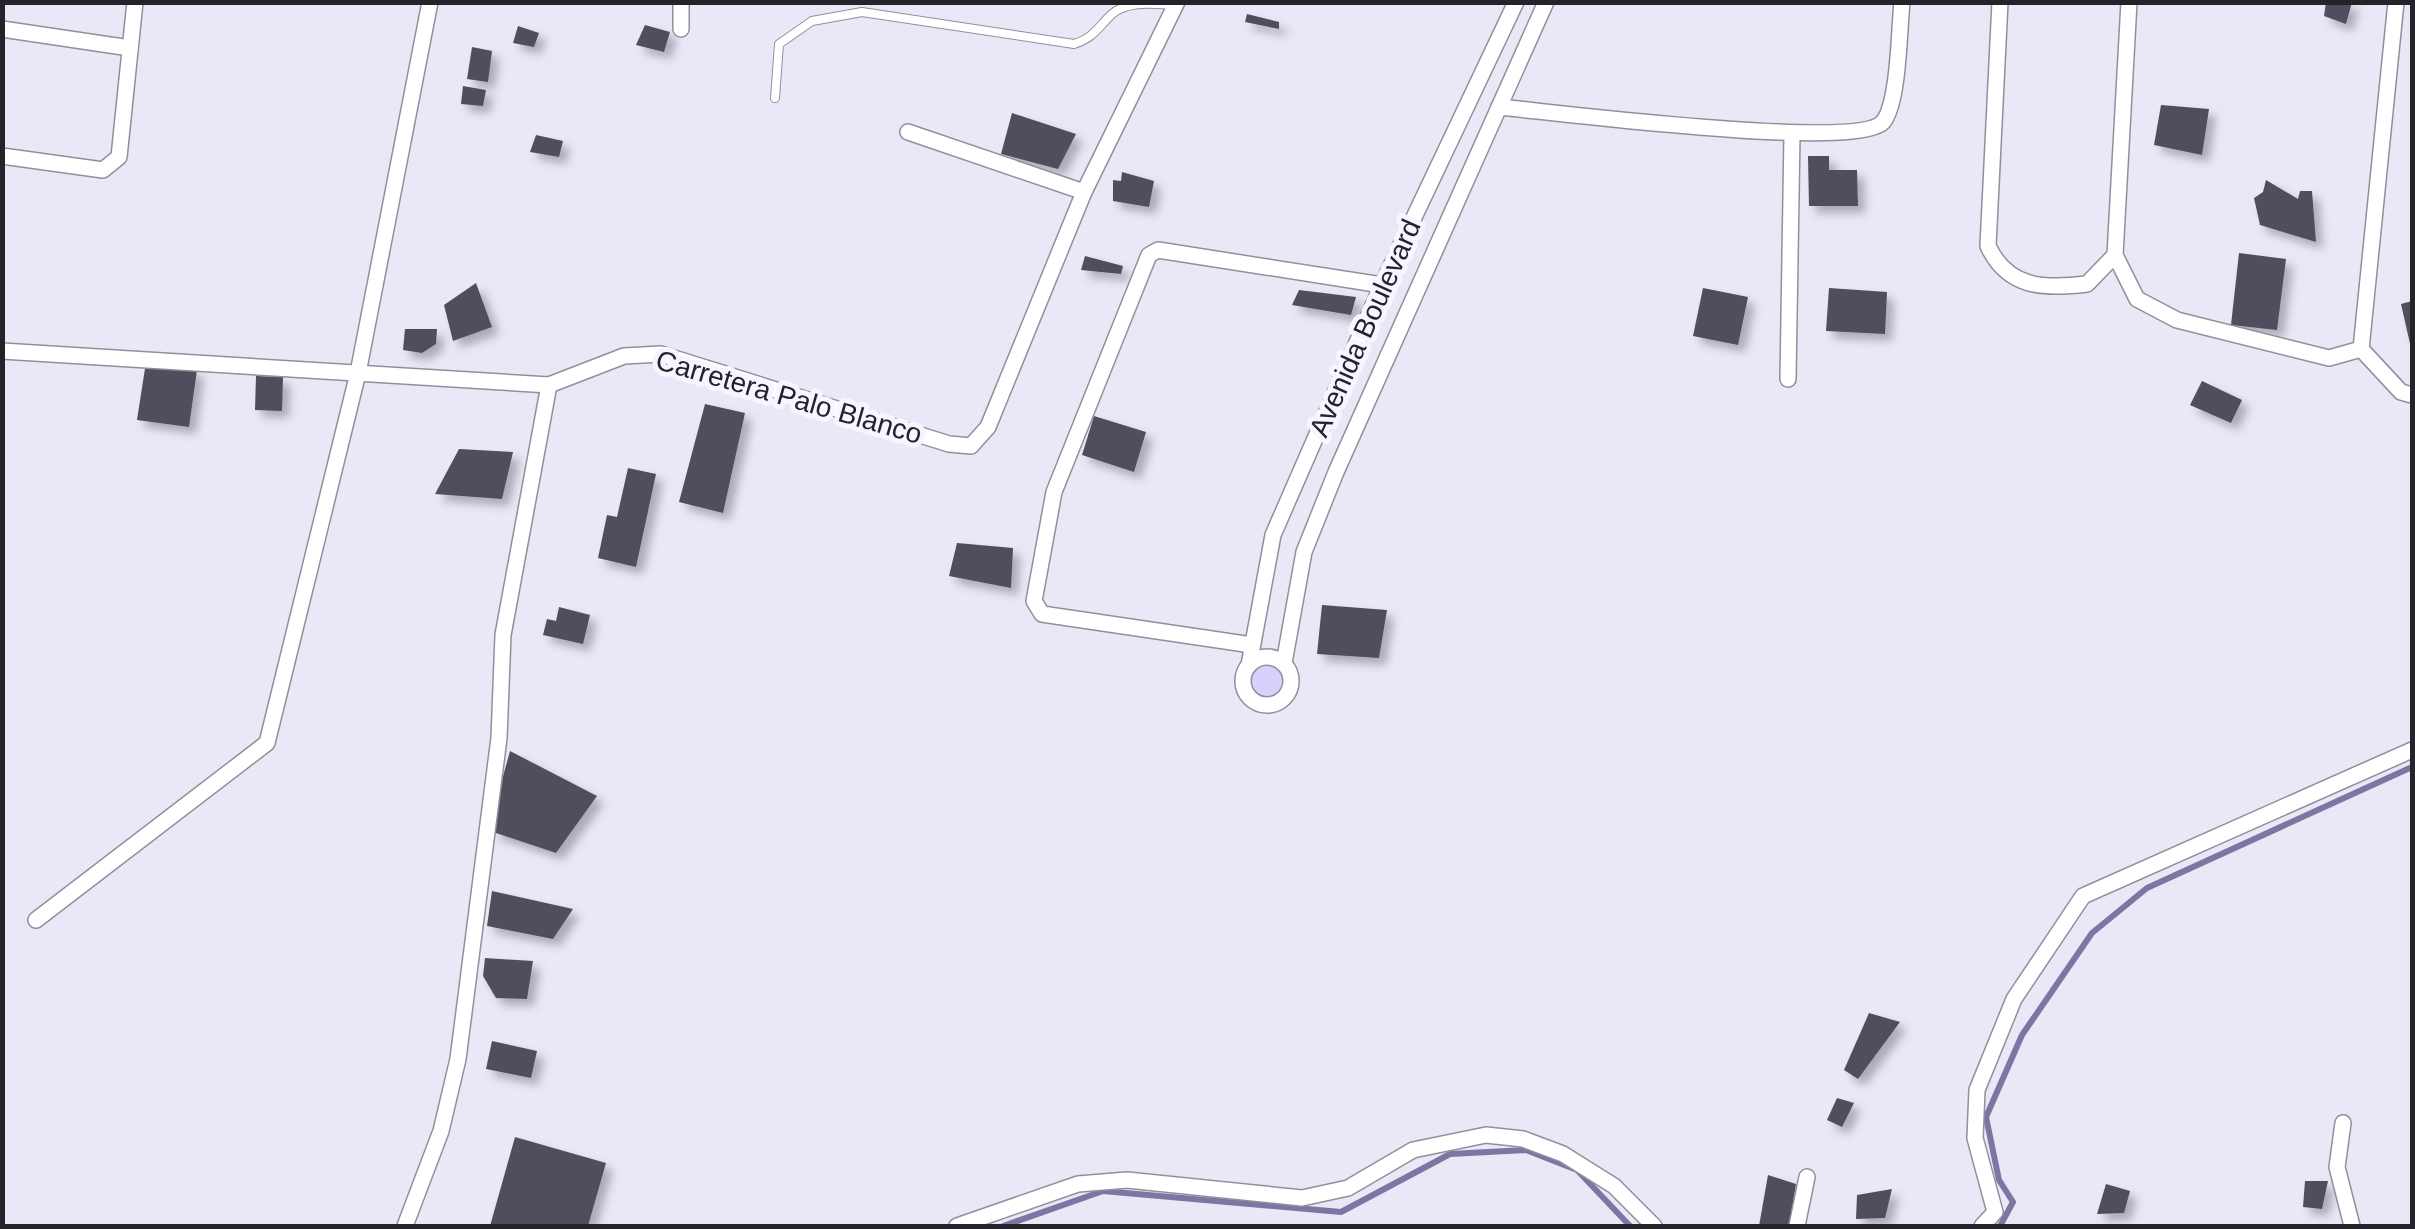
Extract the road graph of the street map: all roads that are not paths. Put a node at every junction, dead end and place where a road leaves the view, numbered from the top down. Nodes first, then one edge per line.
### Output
1 (135, 2) edge
2 (430, 2) edge
3 (682, 2) edge
4 (1516, 2) edge
5 (1546, 2) edge
6 (1902, 2) edge
7 (2000, 2) edge
8 (2129, 2) edge
9 (2396, 2) edge
10 (1177, 4) edge
11 (2, 29) edge
12 (680, 29) dead end
13 (130, 48) junction
14 (775, 98) dead end
15 (1499, 107) junction
16 (908, 132) dead end
17 (1792, 134) junction
18 (2, 156) edge
19 (1084, 192) junction
20 (2115, 255) junction
21 (1382, 286) junction
22 (2361, 349) junction
23 (2, 351) edge
24 (358, 373) junction
25 (1788, 378) dead end
26 (549, 385) junction
27 (2412, 395) edge
28 (1252, 645) junction
29 (1284, 663) junction
30 (1249, 665) junction
31 (2412, 750) edge
32 (36, 920) dead end
33 (2343, 1122) dead end
34 (1807, 1176) dead end
35 (405, 1226) edge
36 (957, 1226) edge
37 (1654, 1226) edge
38 (1797, 1226) edge
39 (1982, 1226) edge
40 (2352, 1226) edge

1 - 13 street
2 - 24 street
3 - 12 street
4 - 21 street, Avenida Boulevard
5 - 15 street, Avenida Boulevard
6 - 17 street
7 - 20 street
8 - 20 street
9 - 22 street
10 - 14 lane
10 - 19 street, Carretera Palo Blanco
11 - 13 street
13 - 18 street
15 - 17 street
15 - 29 street, Avenida Boulevard
16 - 19 street
17 - 25 street
19 - 26 street, Carretera Palo Blanco
20 - 22 street
21 - 28 street, Avenida Boulevard
21 - 28 street
22 - 27 street
23 - 24 street, Carretera Palo Blanco
24 - 26 street, Carretera Palo Blanco
24 - 32 street
26 - 35 street
28 - 30 street, Avenida Boulevard
29 - 30 street
29 - 30 street
31 - 39 street
33 - 40 street
34 - 38 street
36 - 37 street

